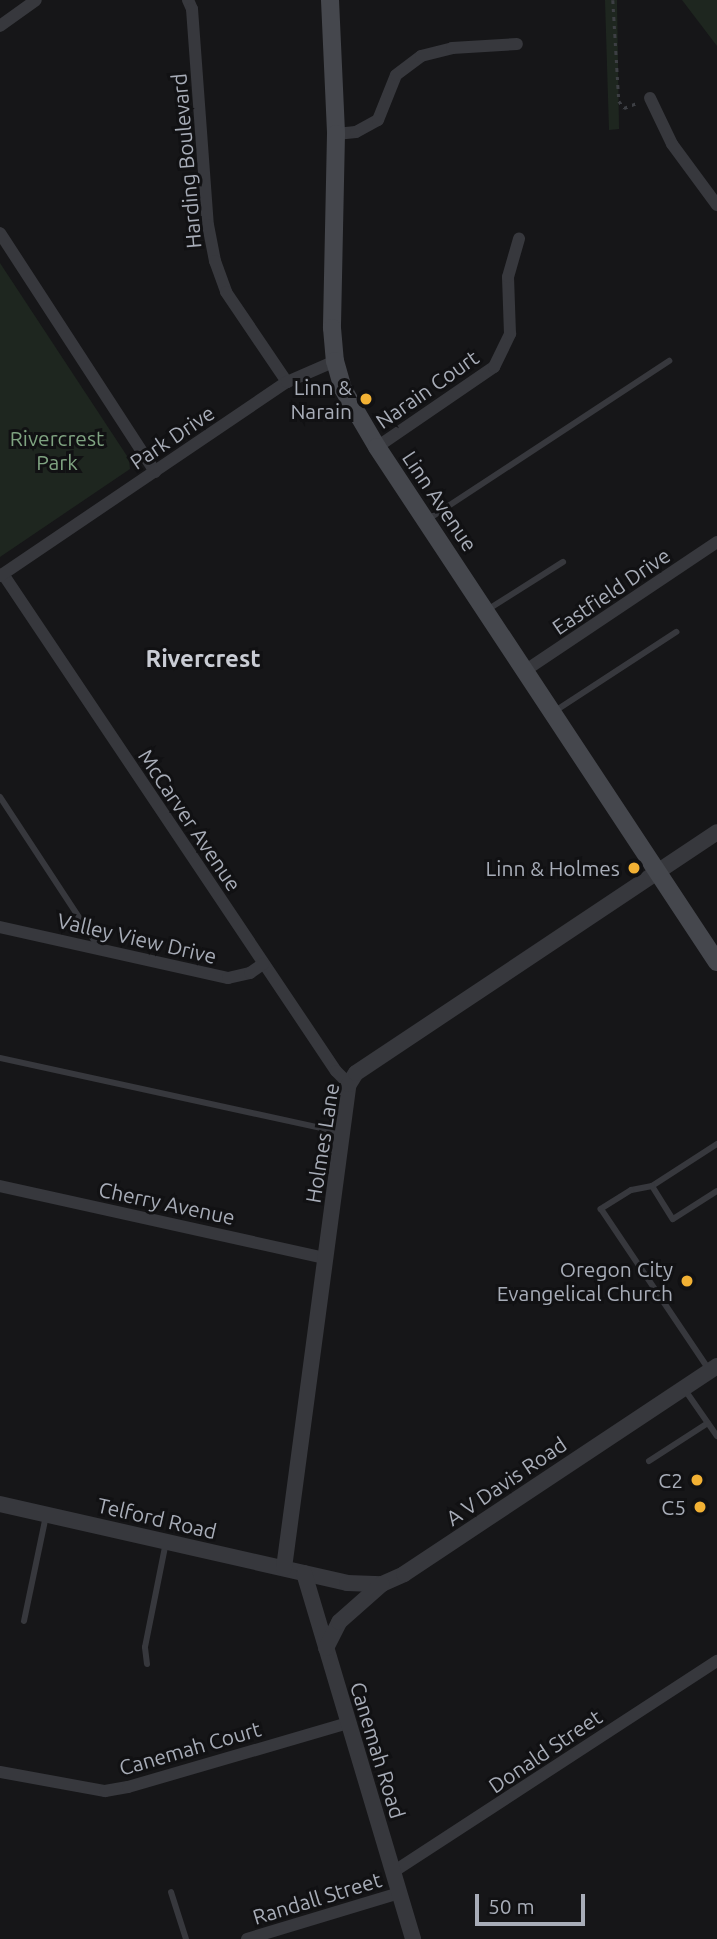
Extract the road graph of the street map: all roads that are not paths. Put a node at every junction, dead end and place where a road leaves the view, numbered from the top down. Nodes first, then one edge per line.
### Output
1 (36, 0) edge
2 (188, 0) edge
3 (330, 0) edge
4 (0, 26) edge
5 (517, 44) dead end
6 (650, 98) road end
7 (336, 134) junction
8 (717, 205) edge
9 (0, 233) edge
10 (519, 239) dead end
11 (335, 361) junction
12 (669, 361) dead end
13 (287, 382) junction
14 (377, 447) junction
15 (155, 471) junction
16 (426, 521) junction
17 (717, 542) edge
18 (563, 562) dead end
19 (2, 575) edge
20 (486, 611) junction
21 (676, 632) dead end
22 (526, 670) junction
23 (553, 712) junction
24 (0, 797) edge
25 (717, 832) edge
26 (658, 872) junction
27 (0, 927) edge
28 (99, 949) junction
29 (717, 962) edge
30 (263, 964) junction
31 (0, 1058) edge
32 (349, 1084) junction
33 (342, 1132) junction
34 (717, 1144) edge
35 (0, 1186) edge
36 (652, 1186) junction
37 (717, 1191) edge
38 (325, 1258) junction
39 (713, 1369) edge
40 (684, 1388) junction
41 (708, 1423) junction
42 (717, 1436) edge
43 (649, 1461) dead end
44 (0, 1504) edge
45 (46, 1514) junction
46 (166, 1541) junction
47 (284, 1568) junction
48 (304, 1573) junction
49 (382, 1584) junction
50 (24, 1621) dead end
51 (326, 1648) junction
52 (717, 1661) edge
53 (147, 1664) dead end
54 (348, 1723) junction
55 (0, 1772) edge
56 (393, 1872) junction
57 (171, 1892) dead end
58 (399, 1893) junction
59 (186, 1939) edge
60 (247, 1939) edge
61 (413, 1939) edge

1 - 4 street
2 - 13 street, Harding Boulevard
3 - 7 main road, Linn Avenue
5 - 7 street
6 - 8 street
7 - 11 main road, Linn Avenue
9 - 15 street
10 - 14 street, Narain Court
11 - 13 street, Park Drive
11 - 14 main road, Linn Avenue
12 - 16 lane
13 - 15 street, Park Drive
14 - 16 main road, Linn Avenue
15 - 19 street, Park Drive
16 - 20 main road, Linn Avenue
17 - 22 street, Eastfield Drive
18 - 20 lane
19 - 30 street, McCarver Avenue
20 - 22 main road, Linn Avenue
21 - 23 lane
22 - 23 main road, Linn Avenue
23 - 26 main road, Linn Avenue
24 - 28 lane
25 - 26 street, Holmes Lane
26 - 29 main road, Linn Avenue
26 - 32 street, Holmes Lane
27 - 28 street, Valley View Drive
28 - 30 street, Valley View Drive
30 - 32 street, McCarver Avenue
31 - 33 lane
32 - 33 street, Holmes Lane
33 - 38 street, Holmes Lane
34 - 36 lane
35 - 38 street, Cherry Avenue
36 - 37 lane
36 - 39 lane
38 - 47 street, Holmes Lane
39 - 40 street, A V Davis Road
40 - 41 lane
40 - 49 street, A V Davis Road
41 - 42 lane
41 - 43 lane
44 - 45 street, Telford Road
45 - 46 street, Telford Road
45 - 50 lane
46 - 47 street, Telford Road
46 - 53 lane
47 - 48 street, Telford Road
48 - 49 street
48 - 51 street, Canemah Road
49 - 51 street, A V Davis Road
51 - 54 street, Canemah Road
52 - 56 street, Donald Street
54 - 55 street, Canemah Court
54 - 56 street, Canemah Road
56 - 58 street, Canemah Road
57 - 59 lane
58 - 60 street, Randall Street
58 - 61 street, Canemah Road

